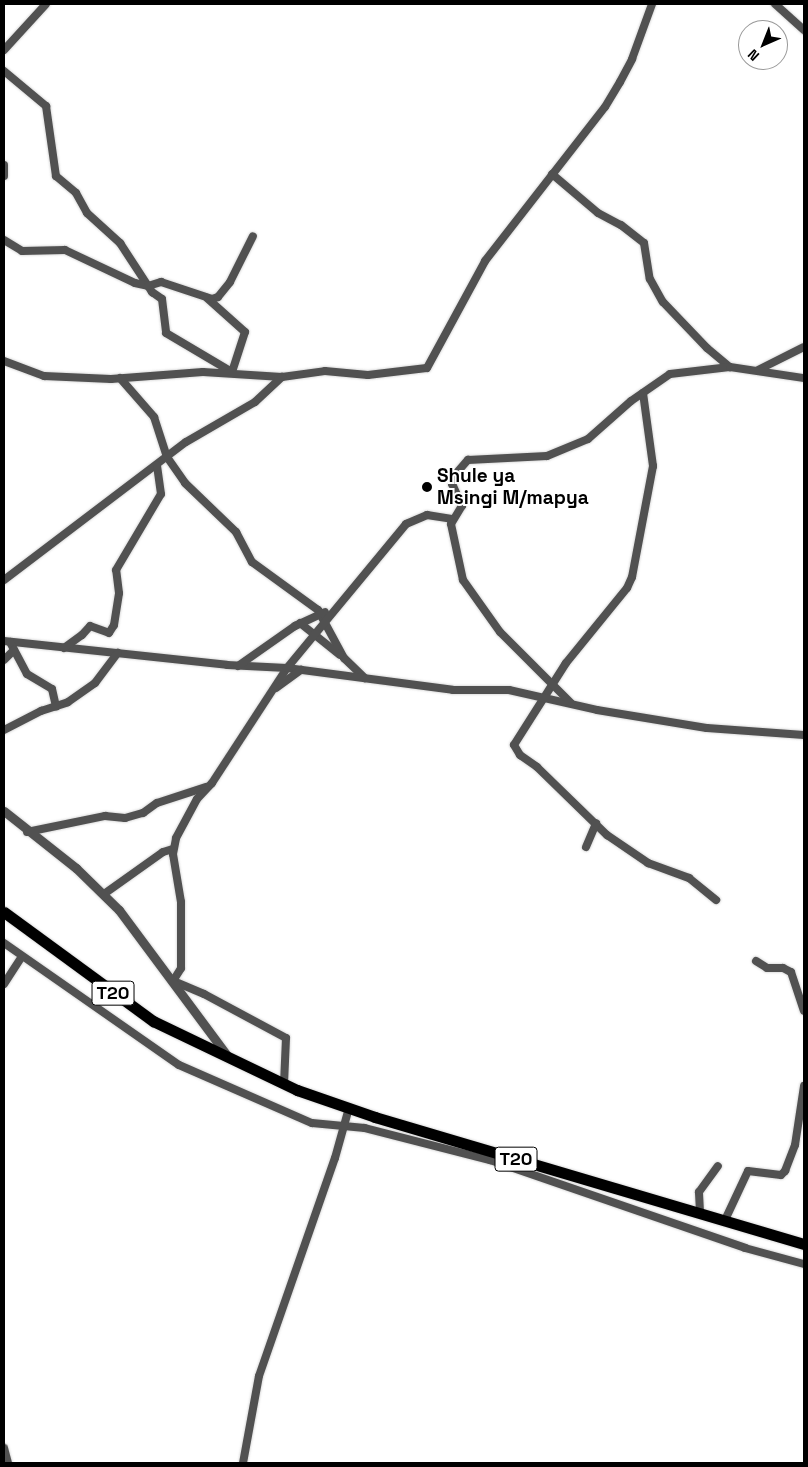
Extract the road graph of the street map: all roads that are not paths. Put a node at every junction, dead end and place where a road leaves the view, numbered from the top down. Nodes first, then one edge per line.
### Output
1 (46, 4) edge
2 (652, 4) edge
3 (775, 4) edge
4 (804, 30) edge
5 (4, 50) edge
6 (4, 71) edge
7 (4, 165) edge
8 (552, 174) junction
9 (4, 176) edge
10 (253, 236) dead end
11 (4, 240) edge
12 (148, 286) junction
13 (207, 298) junction
14 (804, 347) edge
15 (4, 361) edge
16 (730, 366) junction
17 (758, 370) junction
18 (232, 372) junction
19 (282, 377) junction
20 (120, 378) junction
21 (804, 378) edge
22 (643, 393) junction
23 (166, 457) junction
24 (157, 465) junction
25 (452, 519) junction
26 (4, 580) edge
27 (322, 617) junction
28 (300, 623) junction
29 (314, 632) junction
30 (9, 644) edge
31 (64, 648) junction
32 (118, 653) junction
33 (344, 658) junction
34 (4, 660) edge
35 (238, 666) junction
36 (287, 668) junction
37 (301, 670) junction
38 (366, 678) junction
39 (553, 683) junction
40 (271, 693) junction
41 (544, 696) junction
42 (571, 703) junction
43 (56, 707) junction
44 (4, 730) edge
45 (804, 735) edge
46 (212, 783) junction
47 (4, 811) edge
48 (596, 824) junction
49 (27, 832) junction
50 (586, 848) dead end
51 (173, 849) junction
52 (104, 894) junction
53 (716, 900) dead end
54 (4, 912) edge
55 (4, 944) edge
56 (22, 956) junction
57 (756, 961) dead end
58 (173, 981) junction
59 (4, 984) edge
60 (804, 1011) edge
61 (231, 1061) junction
62 (284, 1084) junction
63 (804, 1086) edge
64 (349, 1108) junction
65 (345, 1124) junction
66 (718, 1166) dead end
67 (700, 1212) junction
68 (725, 1220) junction
69 (804, 1244) edge
70 (804, 1264) edge
71 (4, 1448) edge
72 (8, 1463) edge
73 (243, 1463) edge

1 - 5 street
2 - 8 street
3 - 4 street
6 - 12 street
7 - 9 street
8 - 16 street
8 - 19 street
10 - 13 street
11 - 12 street
12 - 13 street
12 - 18 street
13 - 18 street
14 - 17 street
15 - 20 street
16 - 17 street
16 - 22 street
17 - 21 street
18 - 19 street
18 - 20 street
19 - 23 street
20 - 23 street
22 - 25 street
22 - 39 street
23 - 24 street
23 - 27 street
24 - 26 street
24 - 31 street
25 - 27 street
25 - 39 street
27 - 28 street
27 - 29 street
27 - 33 street
28 - 29 street
28 - 35 street
29 - 33 street
29 - 36 street
30 - 31 street
30 - 34 street
30 - 43 street
31 - 32 street
32 - 35 street
32 - 43 street
33 - 38 street
35 - 36 street
36 - 37 street
36 - 40 street
37 - 38 street
37 - 40 street
38 - 41 street
39 - 41 street
39 - 42 street
40 - 46 street
41 - 42 street
41 - 48 street
42 - 45 street
43 - 44 street
46 - 49 street
46 - 51 street
47 - 49 street
48 - 50 street
48 - 53 street
49 - 52 street
51 - 52 street
51 - 58 street
52 - 58 street
54 - 61 main road, T20
55 - 56 street
56 - 59 street
56 - 65 street
57 - 60 street
58 - 61 street
58 - 62 street
61 - 62 main road, T20
62 - 64 main road, T20
63 - 68 street
64 - 65 street
64 - 67 main road, T20
65 - 70 street
65 - 73 street
66 - 67 street
67 - 68 main road, T20
68 - 69 main road, T20
71 - 72 street

